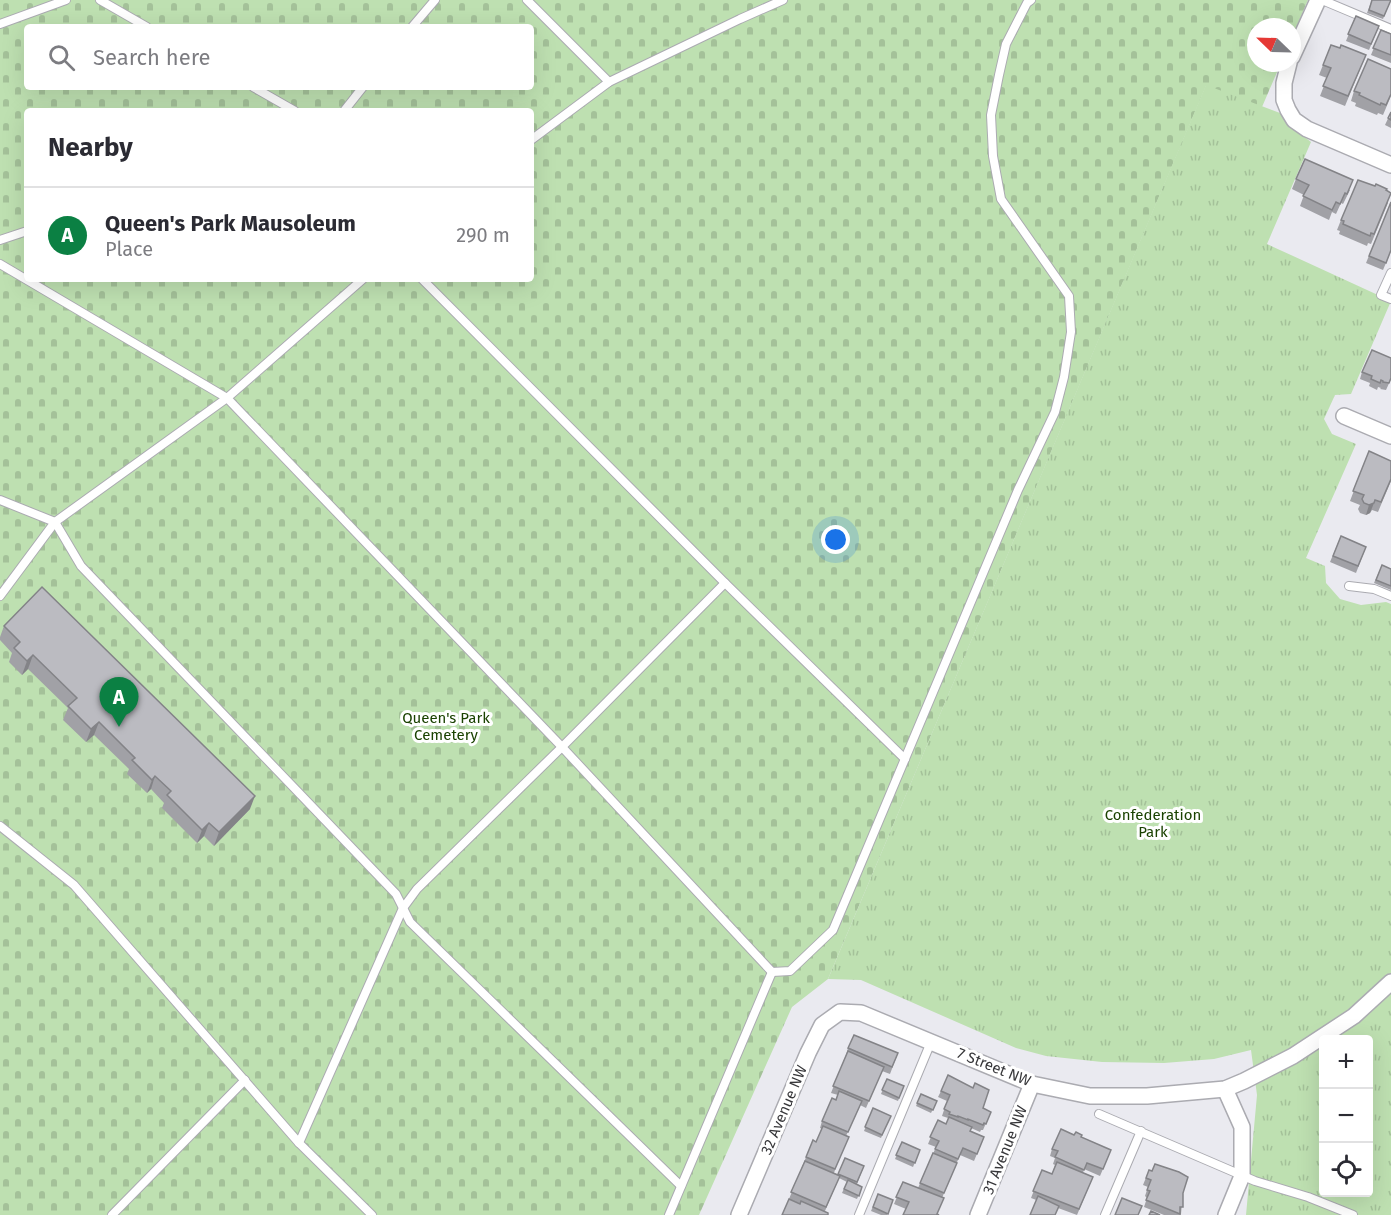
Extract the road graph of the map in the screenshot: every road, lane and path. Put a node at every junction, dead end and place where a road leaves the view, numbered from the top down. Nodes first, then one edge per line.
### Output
1 (66, 0) edge
2 (100, 0) edge
3 (435, 0) edge
4 (527, 0) edge
5 (783, 0) edge
6 (1031, 0) edge
7 (1320, 0) edge
8 (0, 24) edge
9 (142, 24) edge
10 (415, 24) edge
11 (1391, 29) edge
12 (1301, 39) edge
13 (1287, 72) edge
14 (609, 82) junction
15 (258, 90) edge
16 (361, 90) edge
17 (290, 108) edge
18 (346, 108) edge
19 (534, 138) edge
20 (1391, 165) edge
21 (24, 232) edge
22 (0, 240) edge
23 (0, 264) edge
24 (1391, 273) edge
25 (24, 278) edge
26 (30, 282) edge
27 (360, 282) edge
28 (425, 282) edge
29 (1391, 299) edge
30 (227, 398) junction
31 (1344, 416) dead end
32 (1391, 436) edge
33 (0, 500) edge
34 (55, 522) junction
35 (725, 584) junction
36 (1348, 586) dead end
37 (1391, 596) edge
38 (0, 597) edge
39 (562, 747) junction
40 (905, 759) junction
41 (0, 826) edge
42 (403, 908) junction
43 (772, 972) junction
44 (1391, 982) edge
45 (840, 1012) joint
46 (931, 1041) junction
47 (245, 1080) junction
48 (1032, 1084) junction
49 (1225, 1089) junction
50 (1099, 1114) dead end
51 (1141, 1131) junction
52 (299, 1143) junction
53 (1242, 1176) junction
54 (681, 1186) junction
55 (112, 1215) edge
56 (372, 1215) edge
57 (669, 1215) edge
58 (739, 1215) edge
59 (859, 1215) edge
60 (978, 1215) edge
61 (1105, 1215) edge
62 (1226, 1215) edge
63 (1353, 1215) edge

1 - 8 lane
2 - 9 lane
3 - 10 lane
4 - 14 lane
5 - 14 lane
6 - 40 lane
7 - 11 lane
7 - 12 street
13 - 20 street
14 - 19 lane
15 - 17 lane
16 - 18 lane
21 - 22 lane
23 - 25 lane
24 - 29 lane
26 - 30 lane
27 - 30 lane
28 - 35 lane
30 - 34 lane
30 - 39 lane
31 - 32 street
33 - 34 lane
34 - 38 lane
34 - 42 lane
35 - 39 lane
35 - 40 lane
36 - 37 lane
39 - 42 lane
39 - 43 lane
40 - 43 lane
41 - 47 lane
42 - 52 lane
42 - 54 lane
43 - 54 lane
44 - 49 street, 7 Street NW
45 - 46 street, 7 Street NW
45 - 58 street, 32 Avenue NW
46 - 48 street, 7 Street NW
46 - 59 lane
47 - 52 lane
47 - 55 lane
48 - 49 street, 7 Street NW
48 - 60 street, 31 Avenue NW
49 - 53 street
50 - 51 lane
51 - 53 lane
51 - 61 lane
52 - 56 lane
53 - 62 street
53 - 63 lane
54 - 57 lane

